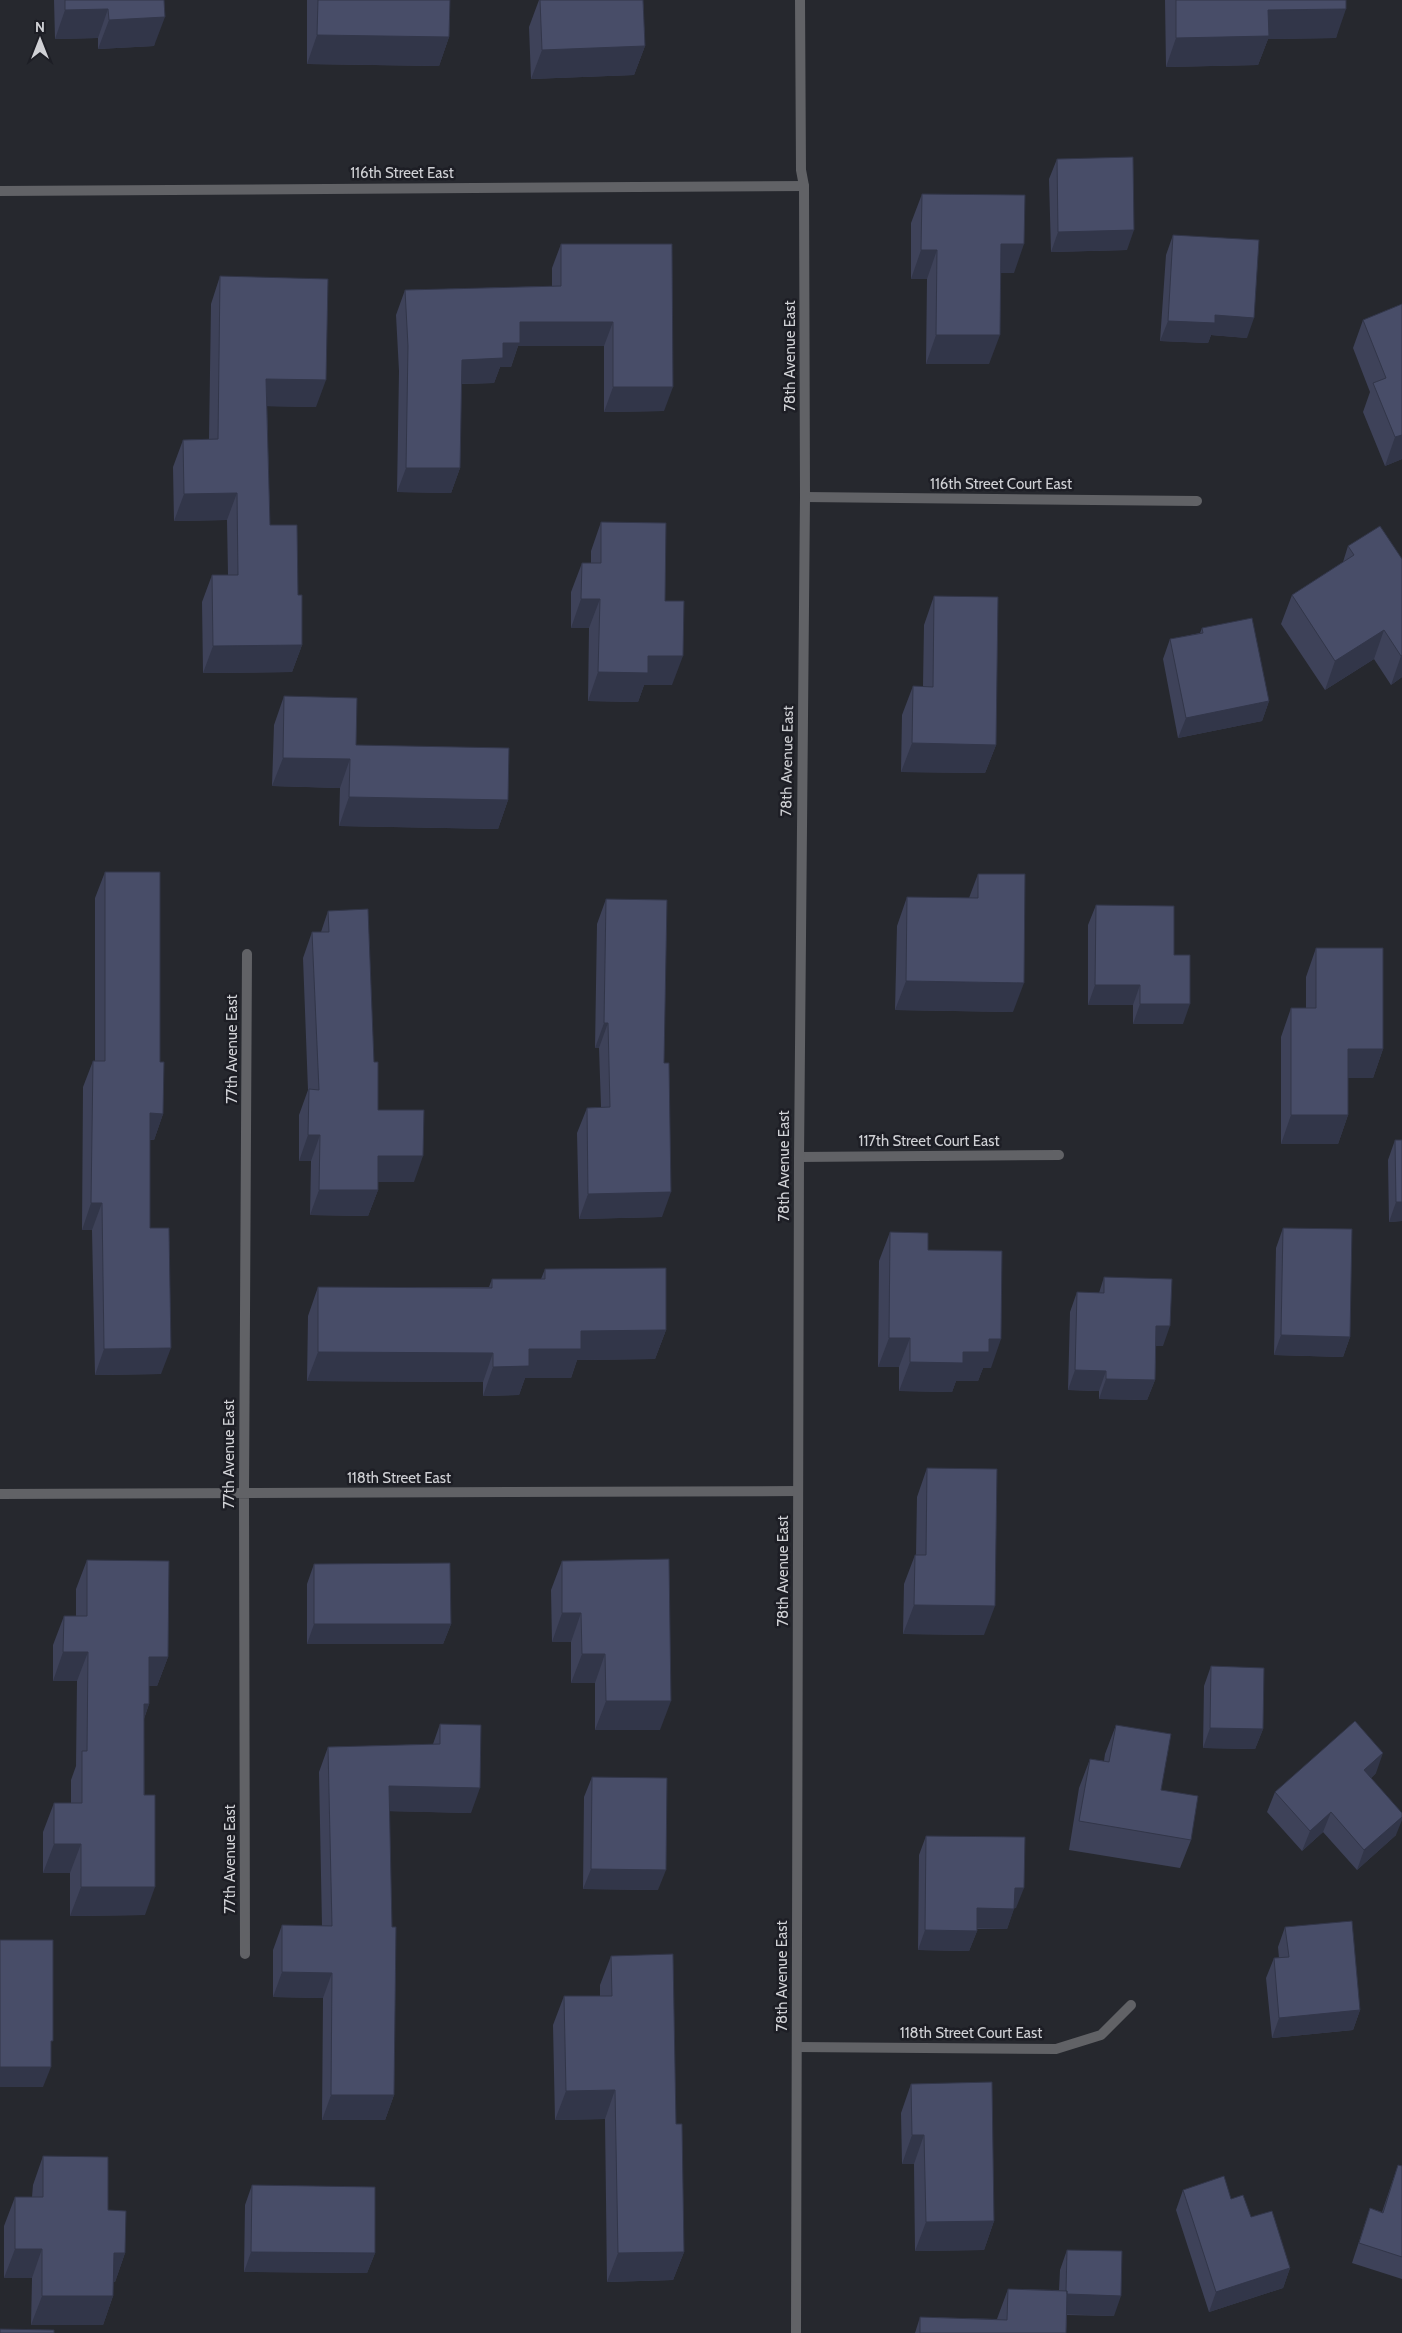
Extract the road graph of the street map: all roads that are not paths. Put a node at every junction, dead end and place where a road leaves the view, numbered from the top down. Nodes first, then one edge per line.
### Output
1 (800, 0) edge
2 (804, 186) junction
3 (0, 190) edge
4 (805, 497) junction
5 (1197, 501) dead end
6 (247, 954) dead end
7 (1059, 1155) dead end
8 (799, 1156) junction
9 (798, 1491) junction
10 (244, 1493) junction
11 (0, 1494) edge
12 (245, 1954) dead end
13 (1131, 2005) dead end
14 (797, 2047) junction
15 (796, 2333) edge

1 - 2 street, 78th Avenue East
2 - 3 street, 116th Street East
2 - 4 street, 78th Avenue East
4 - 5 street, 116th Street Court East
4 - 8 street, 78th Avenue East
6 - 10 street, 77th Avenue East
7 - 8 street, 117th Street Court East
8 - 9 street, 78th Avenue East
9 - 10 street, 118th Street East
9 - 14 street, 78th Avenue East
10 - 11 street, 118th Street East
10 - 12 street, 77th Avenue East
13 - 14 street, 118th Street Court East
14 - 15 street, 78th Avenue East

